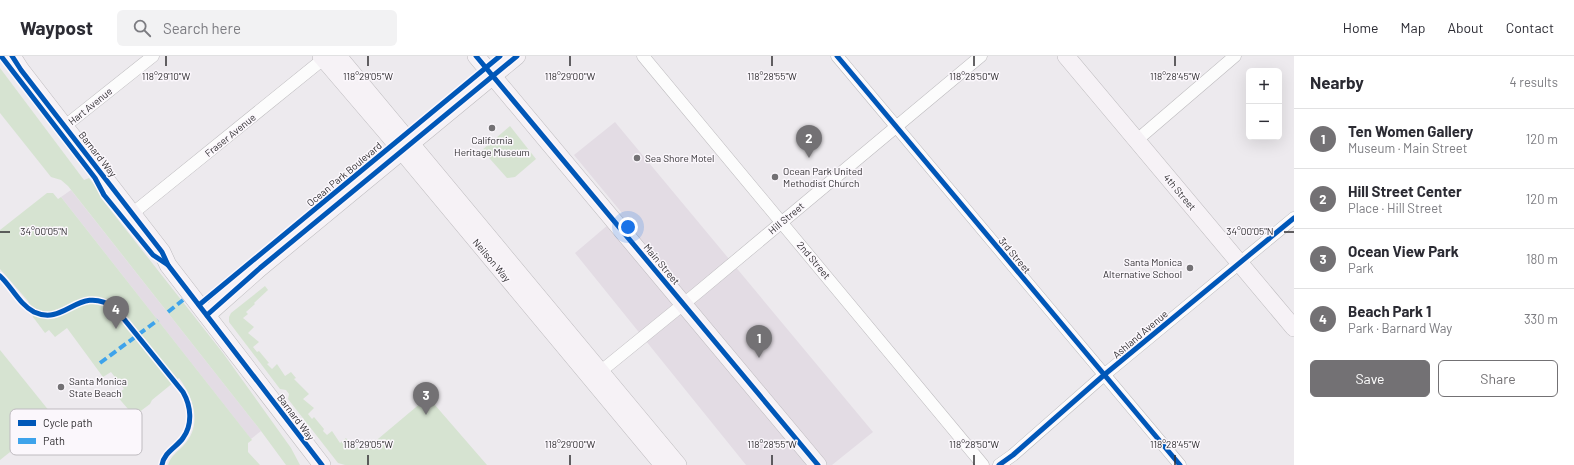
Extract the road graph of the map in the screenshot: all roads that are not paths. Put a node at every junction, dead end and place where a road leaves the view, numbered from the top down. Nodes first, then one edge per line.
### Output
1 (1, 56) edge
2 (12, 56) edge
3 (153, 56) edge
4 (500, 56) edge
5 (517, 56) edge
6 (643, 56) edge
7 (837, 56) edge
8 (981, 56) edge
9 (1066, 56) edge
10 (1235, 56) edge
11 (327, 57) edge
12 (485, 67) edge
13 (65, 126) junction
14 (896, 127) junction
15 (1137, 140) junction
16 (403, 143) junction
17 (133, 213) junction
18 (1294, 218) edge
19 (782, 222) junction
20 (1240, 263) junction
21 (168, 265) junction
22 (684, 304) junction
23 (203, 310) junction
24 (1294, 328) edge
25 (595, 375) junction
26 (1104, 375) junction
27 (322, 465) edge
28 (663, 465) edge
29 (678, 465) edge
30 (818, 465) edge
31 (983, 465) edge
32 (999, 465) edge
33 (1180, 465) edge

1 - 21 street, Barnard Way
2 - 13 street, Barnard Way
3 - 13 street, Hart Avenue
4 - 12 street, Ocean Park Boulevard
5 - 12 street, Ocean Park Boulevard
6 - 19 street, 2nd Street
7 - 14 street, 3rd Street
8 - 14 street, Hill Street
9 - 15 street, 4th Street
10 - 15 street
11 - 16 street, Neilson Way
11 - 17 street, Fraser Avenue
12 - 16 street, Ocean Park Boulevard
12 - 22 street, Main Street
13 - 17 street, Barnard Way
14 - 19 street, Hill Street
14 - 26 street, 3rd Street
15 - 20 street, 4th Street
16 - 23 street, Ocean Park Boulevard
16 - 25 street, Neilson Way
17 - 21 street, Barnard Way
18 - 20 street, Ashland Avenue
19 - 22 street, Hill Street
19 - 31 street, 2nd Street
20 - 24 street, 4th Street
20 - 26 street, Ashland Avenue
21 - 23 street, Barnard Way
22 - 25 street, Hill Street
22 - 30 street, Main Street
23 - 27 street, Barnard Way
25 - 28 street, Neilson Way
25 - 29 street, Neilson Way
26 - 32 street, Ashland Avenue
26 - 33 street, 3rd Street

